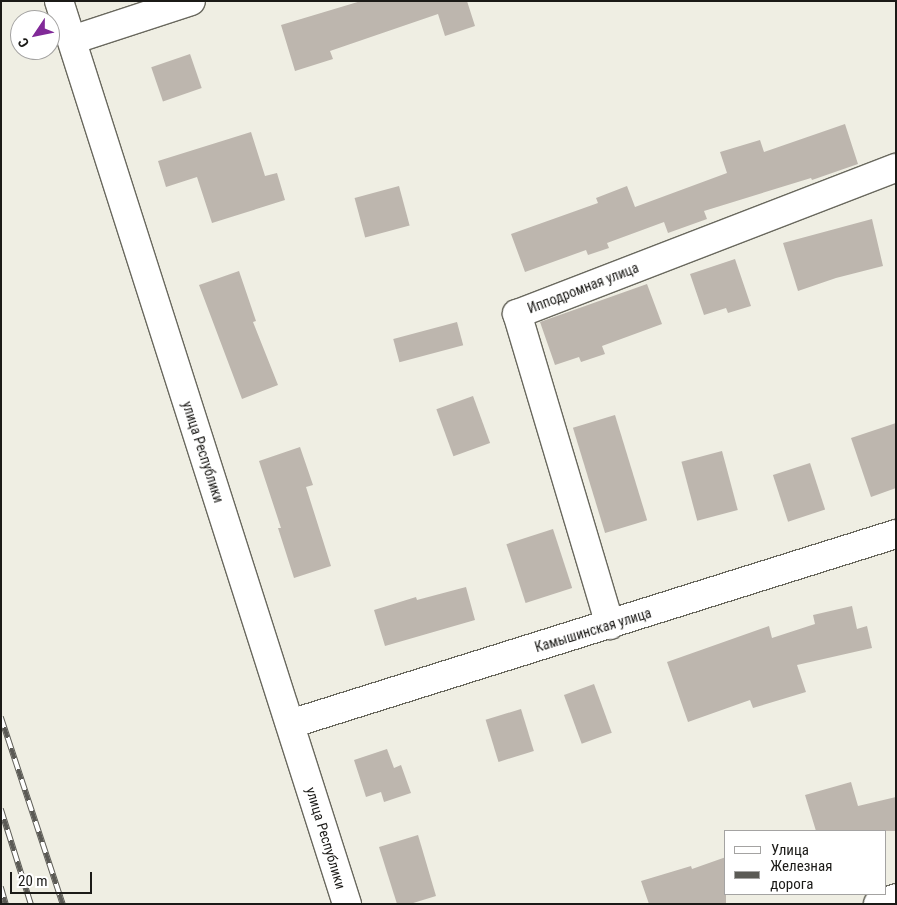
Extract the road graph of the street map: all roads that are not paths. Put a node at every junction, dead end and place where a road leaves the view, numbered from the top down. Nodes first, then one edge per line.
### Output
1 (59, 1) edge
2 (191, 1) edge
3 (72, 40) junction
4 (896, 168) edge
5 (896, 534) edge
6 (610, 625) junction
7 (290, 724) junction
8 (896, 898) edge
9 (347, 904) edge
10 (878, 904) edge

1 - 3 street, улица Республики
2 - 3 street
3 - 7 street, улица Республики
4 - 6 street, Ипподромная улица
5 - 6 street, Камышинская улица
6 - 7 street, Камышинская улица
7 - 9 street, улица Республики
8 - 10 street

